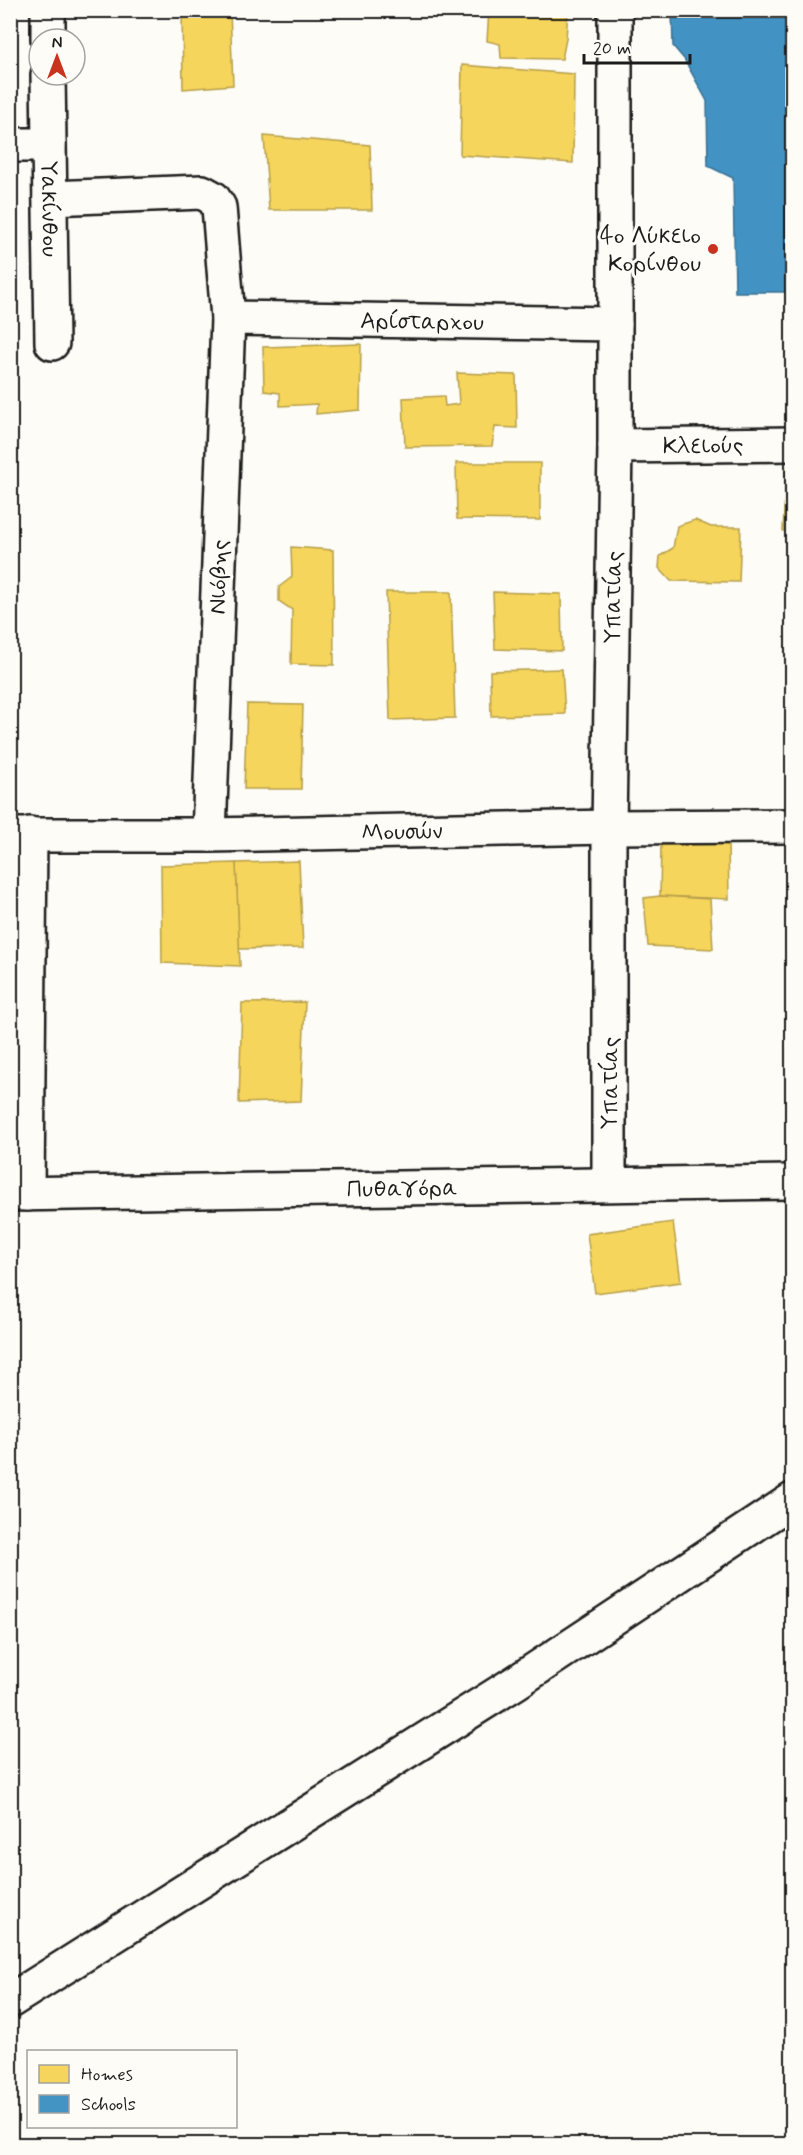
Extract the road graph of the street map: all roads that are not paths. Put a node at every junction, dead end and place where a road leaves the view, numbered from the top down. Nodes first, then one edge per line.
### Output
1 (48, 10) edge
2 (615, 10) edge
3 (48, 27) edge
4 (48, 87) edge
5 (10, 145) edge
6 (49, 145) junction
7 (50, 198) junction
8 (228, 318) junction
9 (615, 324) junction
10 (52, 343) dead end
11 (792, 444) edge
12 (615, 446) junction
13 (792, 826) edge
14 (609, 827) junction
15 (20, 834) edge
16 (209, 835) junction
17 (792, 1182) edge
18 (609, 1183) junction
19 (19, 1194) edge
20 (792, 1500) edge
21 (10, 2001) edge

1 - 3 street
2 - 9 street, Υπατίας
4 - 6 street, Υακίνθου
5 - 6 street
6 - 7 street, Υακίνθου
7 - 8 street, Νιόβης
7 - 10 street, Υακίνθου
8 - 9 street, Αρίσταρχου
8 - 16 street, Νιόβης
9 - 12 street, Υπατίας
11 - 12 street, Κλειούς
12 - 14 street, Υπατίας
13 - 14 street, Μουσών
14 - 16 street, Μουσών
14 - 18 street, Υπατίας
15 - 16 street, Μουσών
15 - 19 street
17 - 18 street, Πυθαγόρα
18 - 19 street, Πυθαγόρα
20 - 21 street

